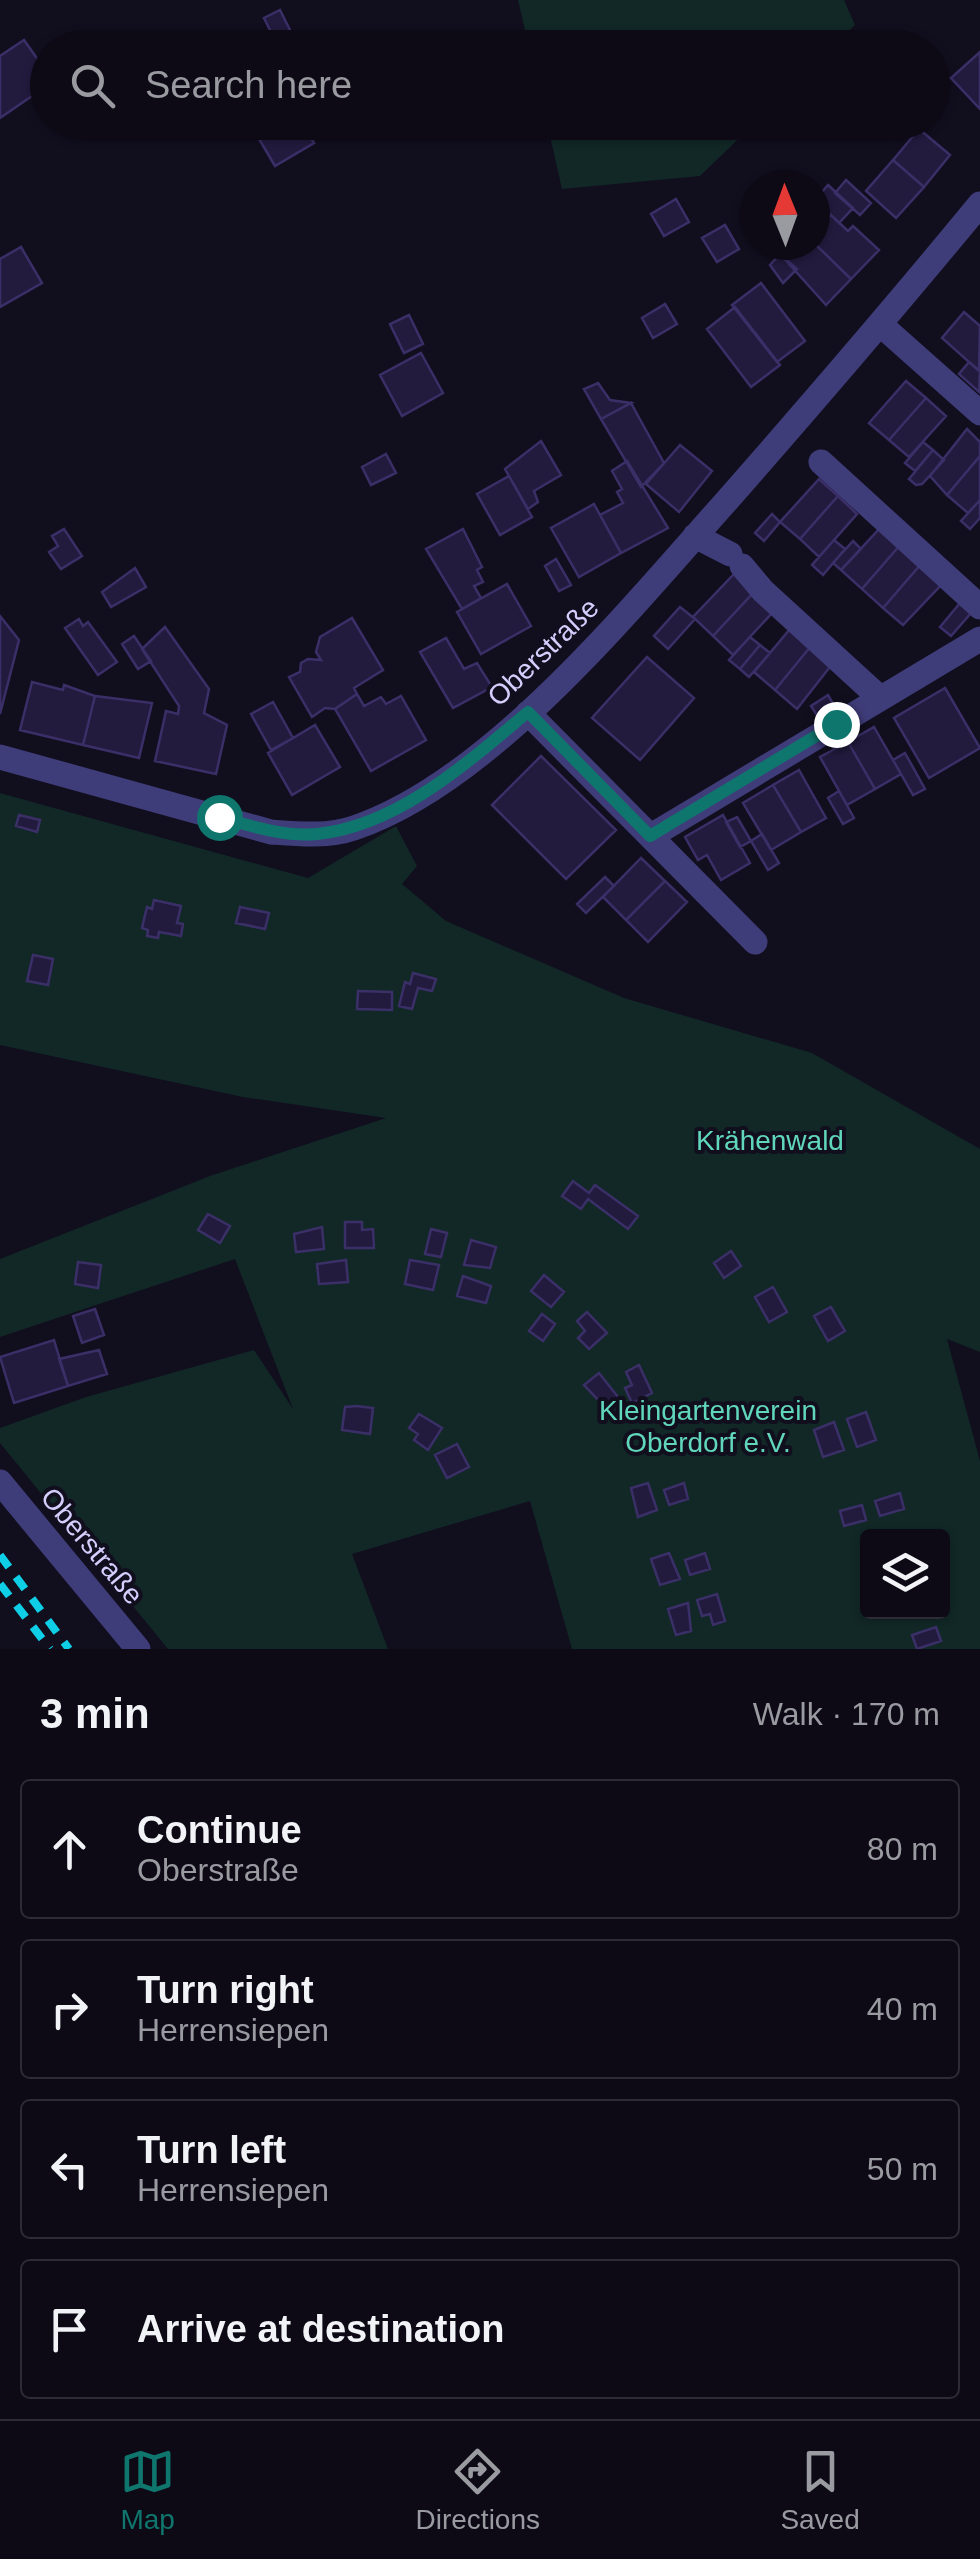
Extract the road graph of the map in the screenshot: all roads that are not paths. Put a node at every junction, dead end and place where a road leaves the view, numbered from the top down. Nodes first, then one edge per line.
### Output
1 (980, 204) edge
2 (881, 325) junction
3 (980, 412) edge
4 (822, 462) dead end
5 (695, 536) junction
6 (980, 607) edge
7 (980, 639) edge
8 (880, 698) junction
9 (528, 712) junction
10 (0, 757) edge
11 (650, 836) junction
12 (755, 942) dead end
13 (0, 1482) edge
14 (138, 1649) edge

1 - 2 street, Oberstraße
2 - 3 street
2 - 5 street, Oberstraße
4 - 6 street
5 - 8 street
5 - 9 street, Oberstraße
7 - 8 street
8 - 11 street
9 - 10 street, Oberstraße
9 - 11 street
11 - 12 street
13 - 14 street, Oberstraße

